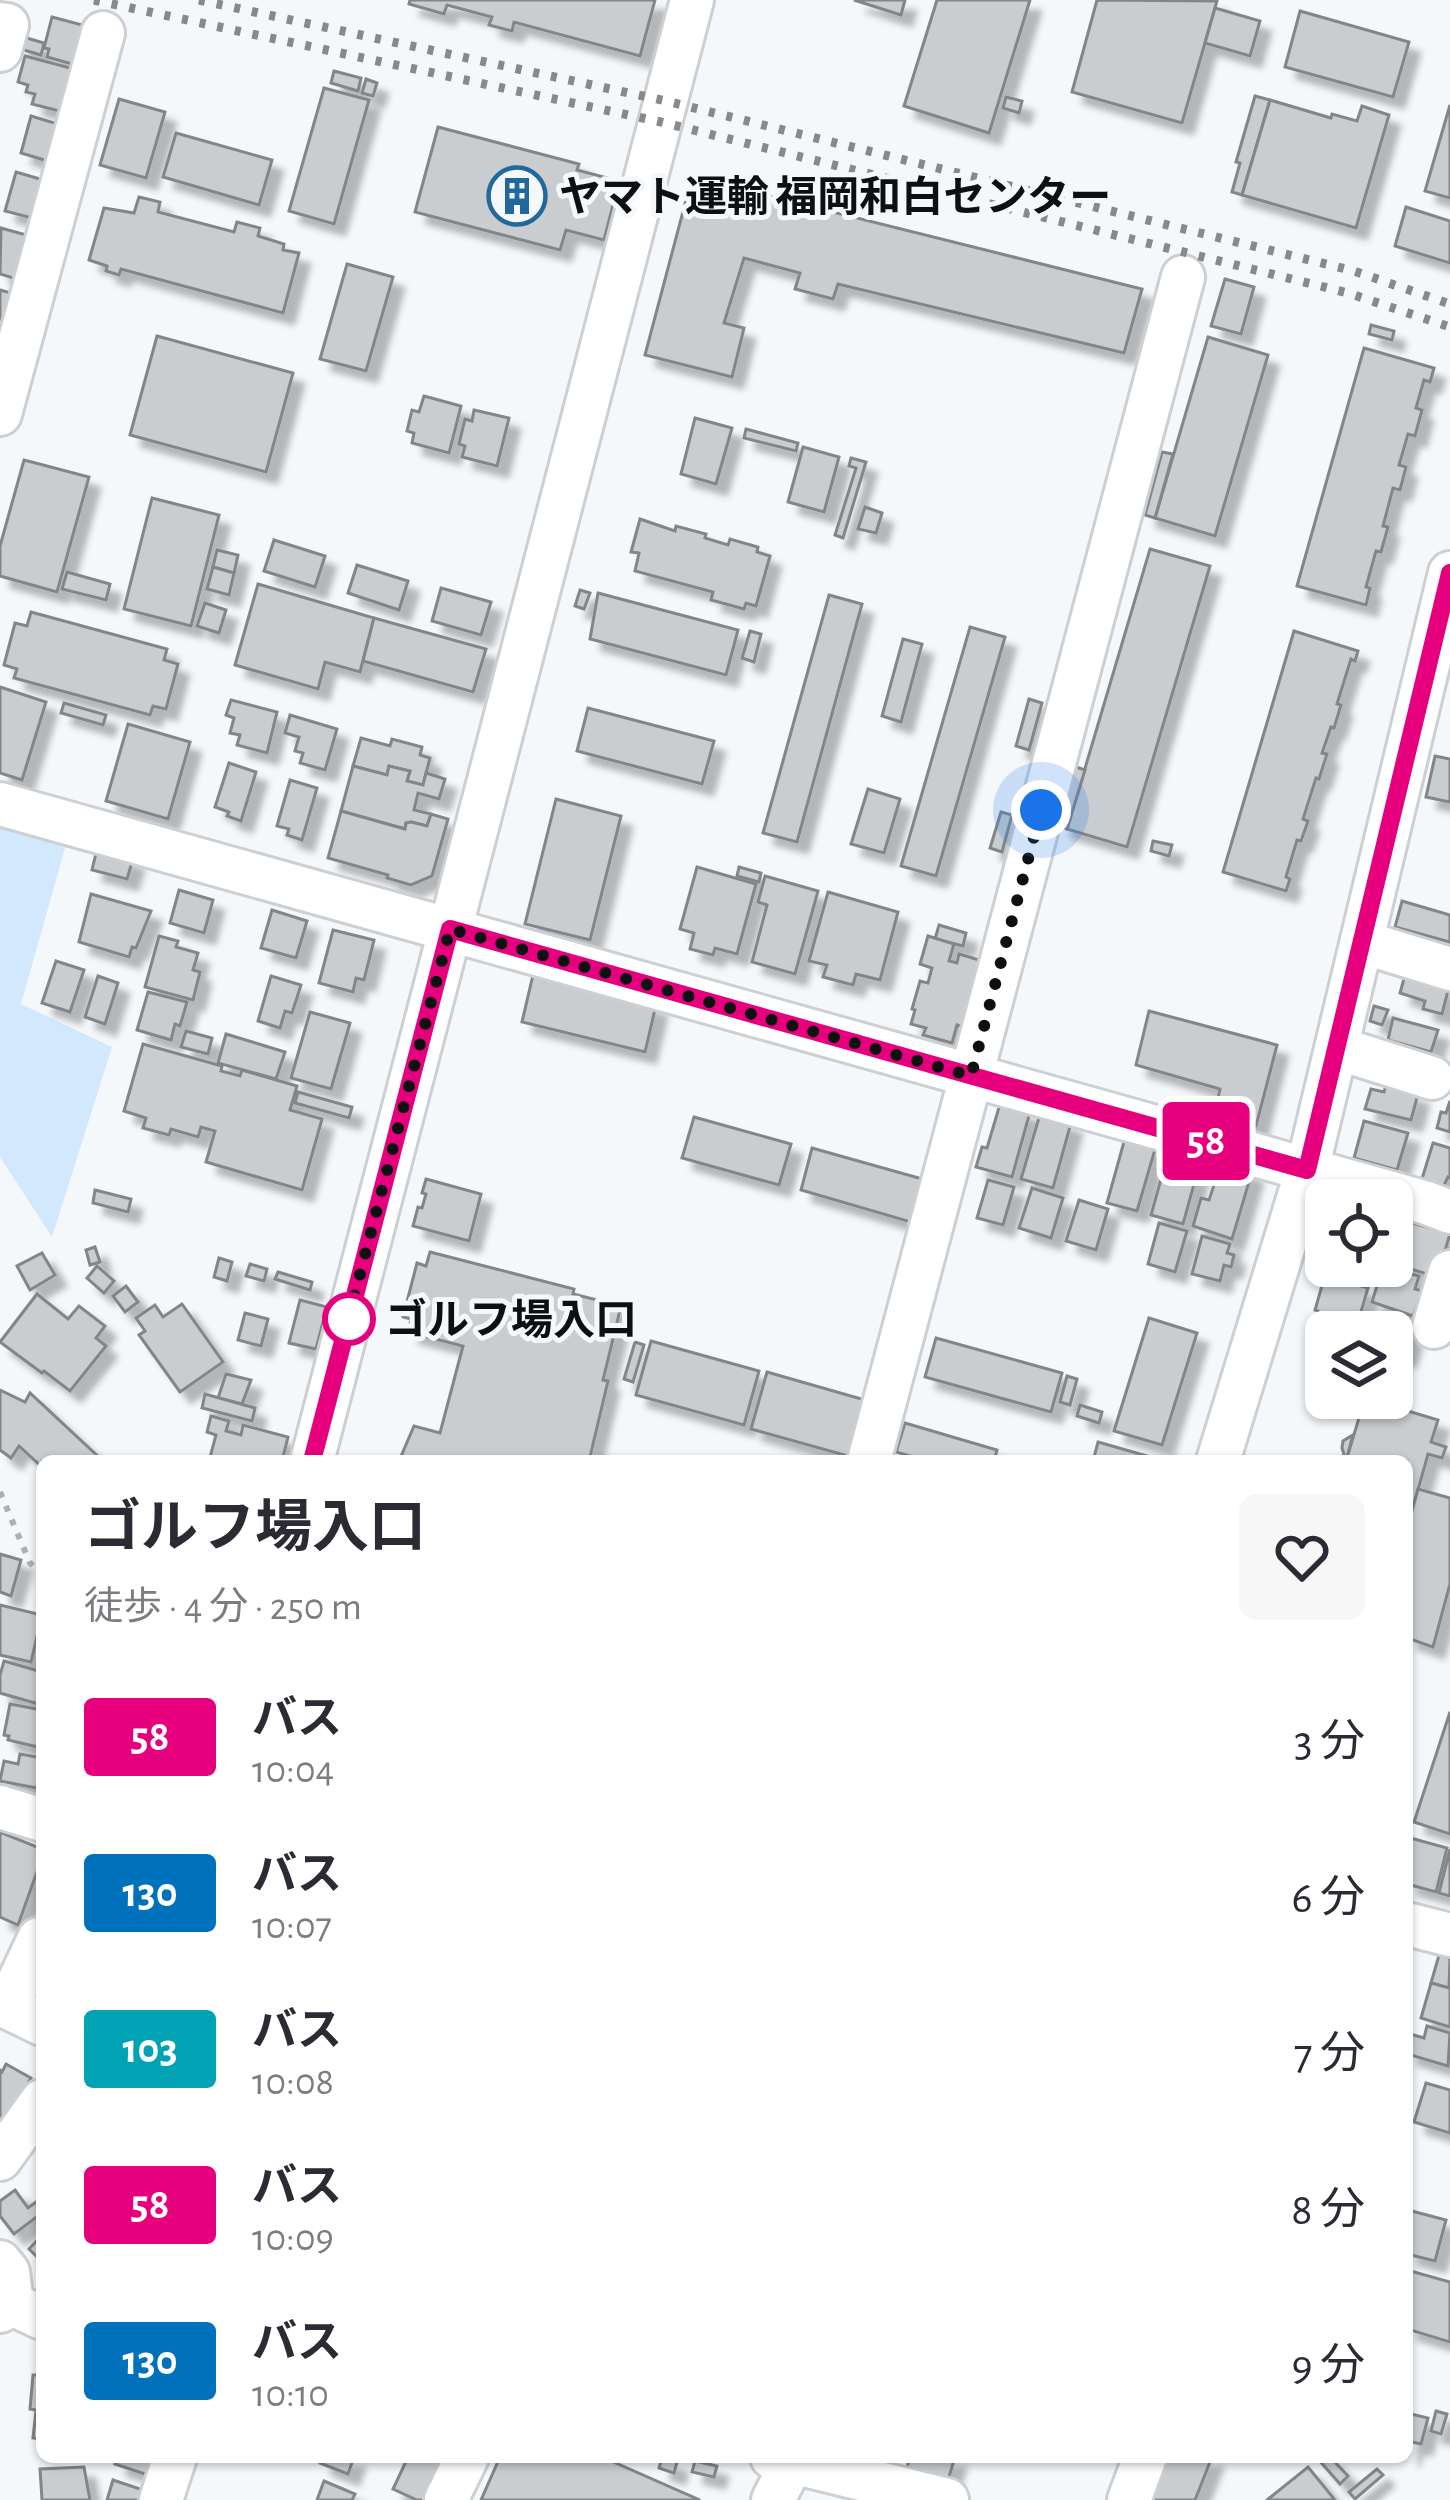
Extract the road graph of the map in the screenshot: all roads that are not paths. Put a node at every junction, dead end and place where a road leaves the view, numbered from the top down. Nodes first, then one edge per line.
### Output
1 (692, 0) edge
2 (0, 24) edge
3 (103, 33) dead end
4 (0, 50) edge
5 (1183, 278) dead end
6 (0, 414) edge
7 (1450, 573) edge
8 (0, 804) edge
9 (450, 929) junction
10 (1362, 942) junction
11 (1450, 969) edge
12 (1336, 1048) junction
13 (971, 1076) junction
14 (1432, 1078) dead end
15 (1307, 1170) junction
16 (1450, 1212) edge
17 (1450, 1272) edge
18 (1434, 1327) dead end
19 (314, 1455) edge
20 (871, 1455) edge
21 (1221, 1455) edge
22 (0, 1807) edge
23 (36, 1818) edge
24 (1413, 1926) edge
25 (1450, 1935) edge
26 (36, 1948) edge
27 (16, 2011) edge
28 (36, 2109) edge
29 (0, 2159) edge
30 (0, 2262) edge
31 (18, 2311) edge
32 (173, 2463) edge
33 (464, 2463) edge
34 (1143, 2463) edge
35 (783, 2469) edge
36 (160, 2500) edge
37 (446, 2500) edge
38 (947, 2500) edge
39 (1129, 2500) edge

1 - 9 street
2 - 4 street
3 - 6 street
5 - 13 street
7 - 10 street
8 - 9 street
9 - 13 street
9 - 19 street
10 - 11 street
10 - 12 street
12 - 14 street
12 - 15 street
13 - 15 street
13 - 20 street
15 - 16 street
15 - 21 street
17 - 18 street
22 - 23 street
24 - 25 street
26 - 27 street
28 - 29 street
30 - 31 street
32 - 36 street
33 - 37 street
34 - 39 street
35 - 38 street

